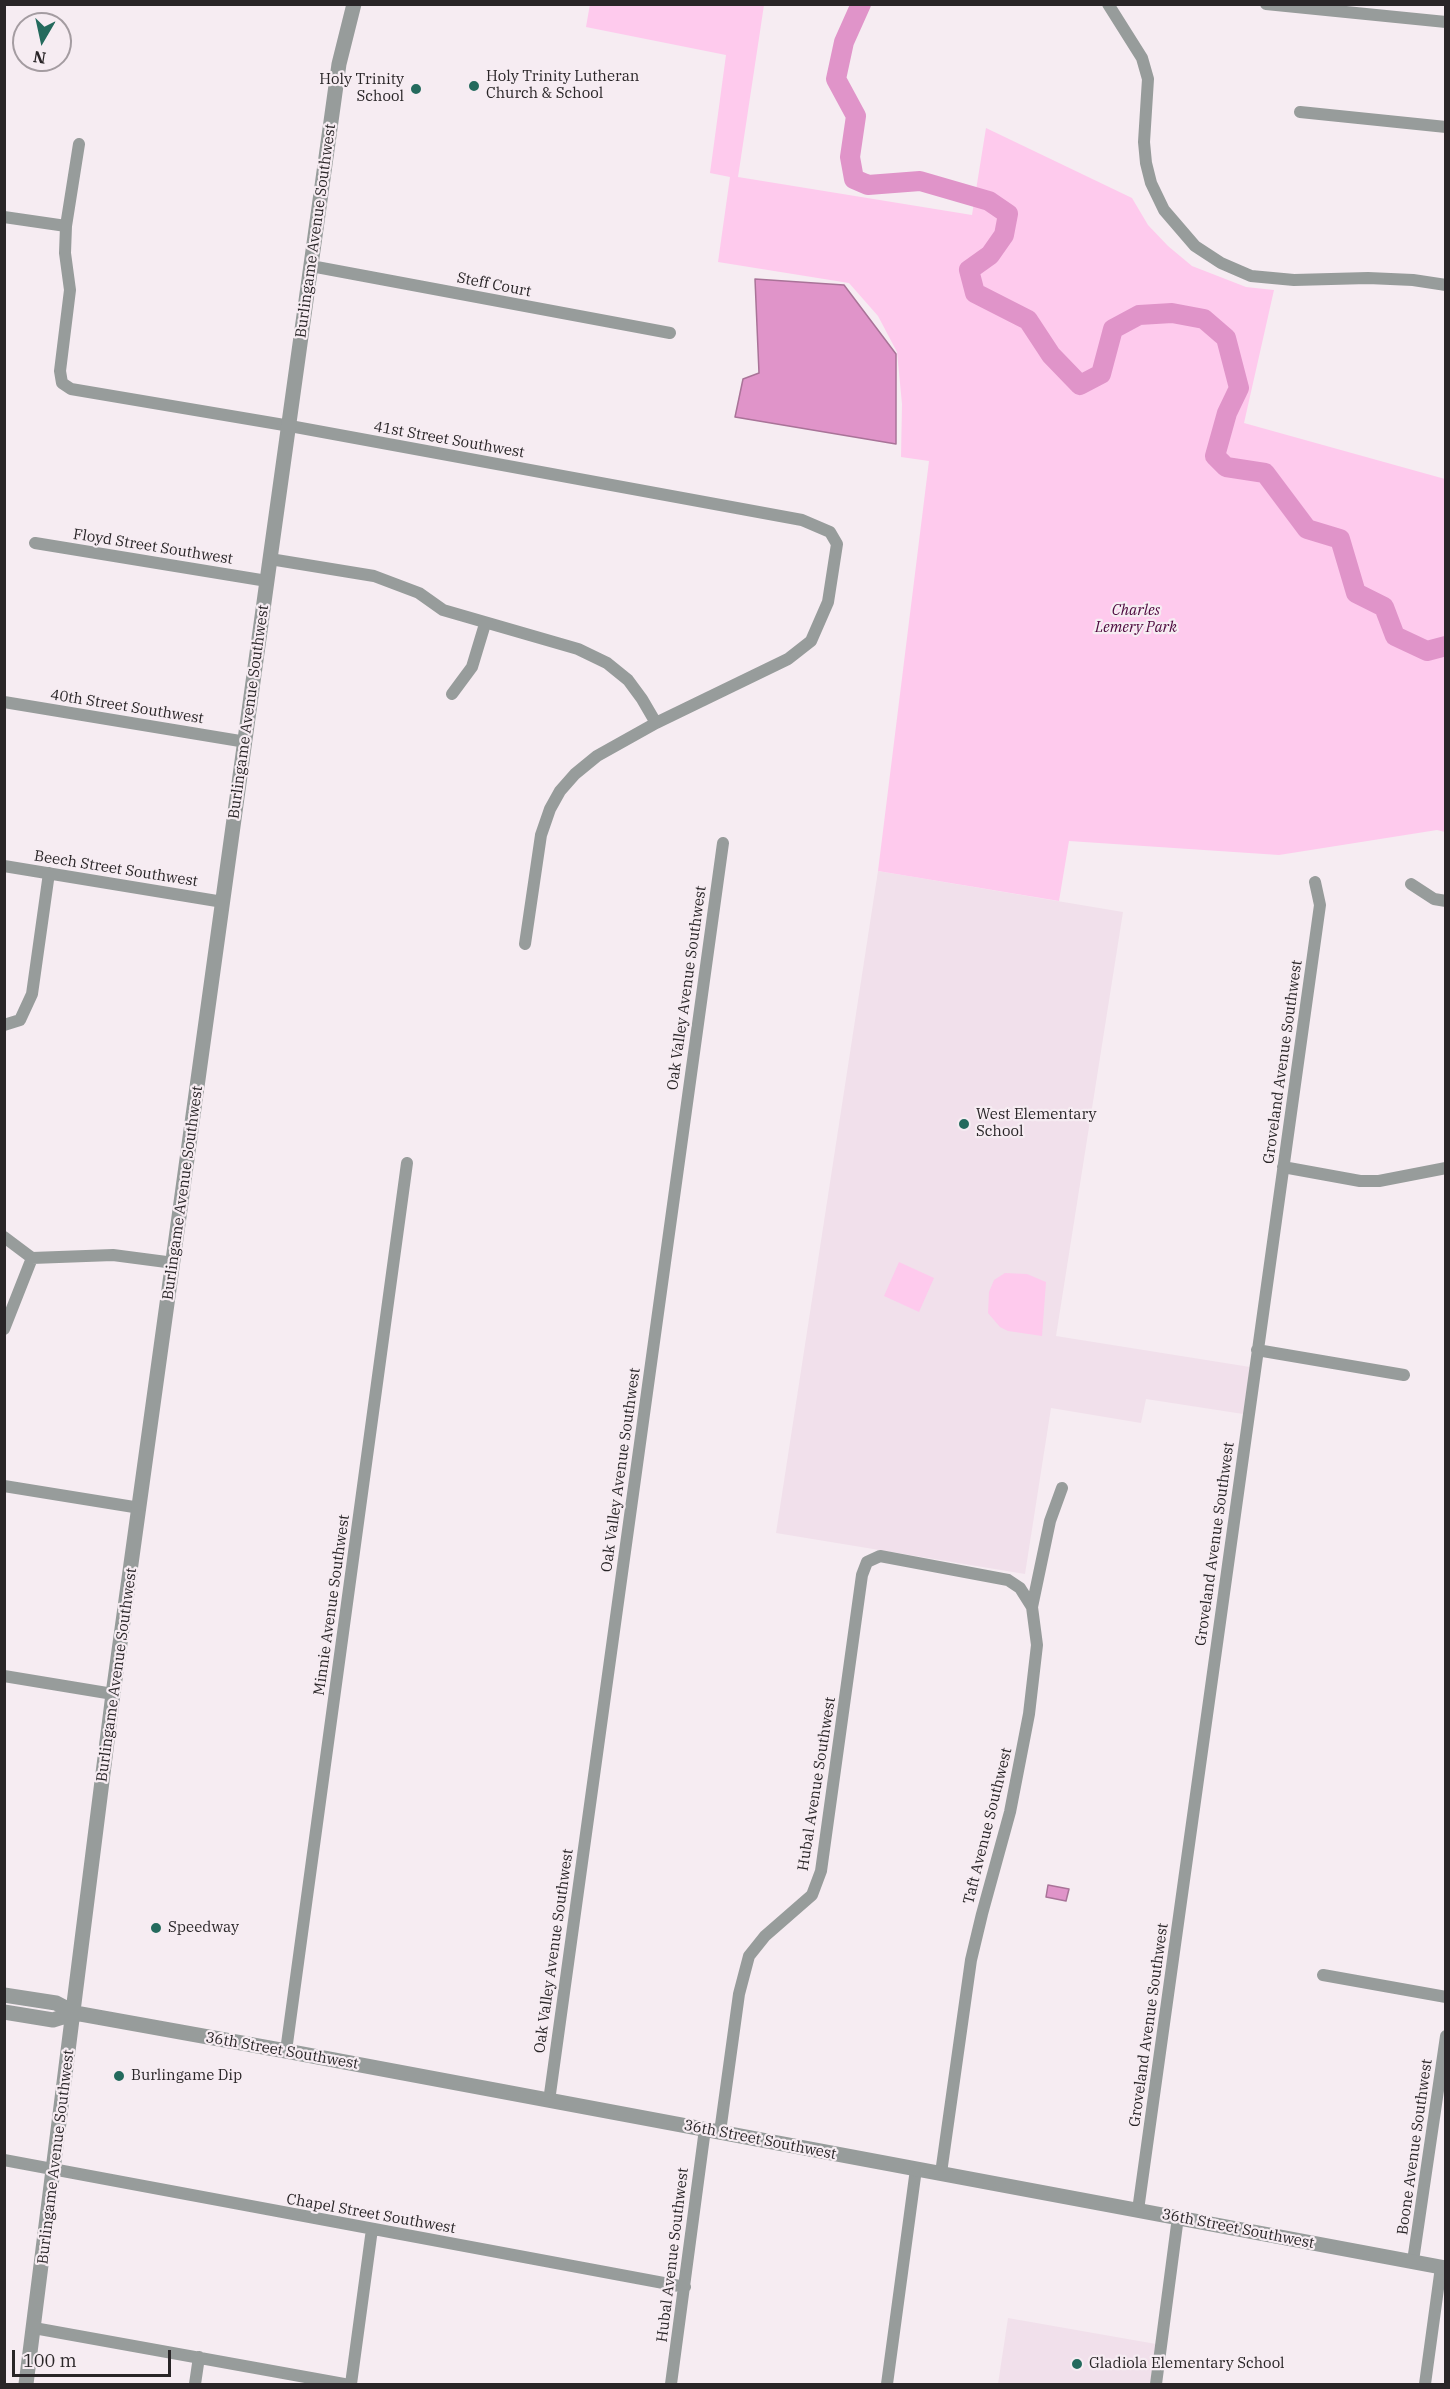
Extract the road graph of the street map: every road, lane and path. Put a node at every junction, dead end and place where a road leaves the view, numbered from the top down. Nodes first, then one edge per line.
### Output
1 (354, 4) edge
2 (1108, 4) edge
3 (1266, 4) edge
4 (1446, 22) edge
5 (1300, 112) dead end
6 (1446, 127) edge
7 (78, 144) dead end
8 (4, 217) edge
9 (66, 226) junction
10 (311, 266) junction
11 (1446, 285) edge
12 (670, 333) dead end
13 (290, 426) junction
14 (35, 543) dead end
15 (270, 559) junction
16 (267, 581) junction
17 (485, 624) junction
18 (452, 694) dead end
19 (4, 702) edge
20 (656, 723) junction
21 (246, 742) junction
22 (723, 843) dead end
23 (4, 866) edge
24 (49, 873) junction
25 (1316, 882) dead end
26 (1411, 884) dead end
27 (1446, 901) edge
28 (223, 902) junction
29 (525, 944) dead end
30 (4, 1025) edge
31 (407, 1162) dead end
32 (1283, 1167) junction
33 (1446, 1168) edge
34 (4, 1237) edge
35 (32, 1258) junction
36 (174, 1263) junction
37 (4, 1329) edge
38 (1257, 1350) junction
39 (1404, 1375) dead end
40 (4, 1486) edge
41 (1062, 1488) dead end
42 (140, 1508) junction
43 (1032, 1607) junction
44 (4, 1676) edge
45 (113, 1694) junction
46 (1323, 1975) dead end
47 (4, 1995) edge
48 (1446, 1998) edge
49 (4, 2012) edge
50 (75, 2013) junction
51 (1446, 2036) edge
52 (286, 2051) junction
53 (549, 2101) junction
54 (712, 2131) junction
55 (4, 2160) edge
56 (916, 2169) junction
57 (53, 2170) junction
58 (941, 2174) junction
59 (1138, 2210) junction
60 (1178, 2217) junction
61 (372, 2229) junction
62 (1413, 2262) junction
63 (1443, 2267) edge
64 (685, 2287) junction
65 (34, 2328) junction
66 (199, 2357) junction
67 (26, 2385) edge
68 (195, 2385) edge
69 (344, 2385) edge
70 (351, 2385) edge
71 (671, 2385) edge
72 (887, 2385) edge
73 (1156, 2385) edge
74 (1425, 2385) edge

1 - 10 street, Burlingame Avenue Southwest
2 - 11 street
3 - 4 street
5 - 6 street
7 - 9 street
8 - 9 street
9 - 13 street, 41st Street Southwest
10 - 12 street, Steff Court
10 - 13 street, Burlingame Avenue Southwest
13 - 15 street, Burlingame Avenue Southwest
13 - 20 street, 41st Street Southwest
14 - 16 street, Floyd Street Southwest
15 - 16 street, Burlingame Avenue Southwest
15 - 17 street
16 - 21 street, Burlingame Avenue Southwest
17 - 18 street
17 - 20 street
19 - 21 street, 40th Street Southwest
20 - 29 street
21 - 28 street, Burlingame Avenue Southwest
22 - 53 street, Oak Valley Avenue Southwest
23 - 24 street, Beech Street Southwest
24 - 28 street, Beech Street Southwest
24 - 30 street
25 - 32 street, Groveland Avenue Southwest
26 - 27 street
28 - 36 street, Burlingame Avenue Southwest
31 - 52 street, Minnie Avenue Southwest
32 - 33 street
32 - 38 street, Groveland Avenue Southwest
34 - 35 street
35 - 36 street
35 - 37 street
36 - 42 street, Burlingame Avenue Southwest
38 - 39 street
38 - 59 street, Groveland Avenue Southwest
40 - 42 street
41 - 43 street, Taft Avenue Southwest
42 - 45 street, Burlingame Avenue Southwest
43 - 54 street, Hubal Avenue Southwest
43 - 58 street, Taft Avenue Southwest
44 - 45 street
45 - 50 street, Burlingame Avenue Southwest
46 - 48 street
47 - 50 street, 36th Street Southwest
49 - 50 street, 36th Street Southwest
50 - 52 street, 36th Street Southwest
50 - 57 street, Burlingame Avenue Southwest
51 - 62 street, Boone Avenue Southwest
52 - 53 street, 36th Street Southwest
53 - 54 street, 36th Street Southwest
54 - 56 street, 36th Street Southwest
54 - 64 street, Hubal Avenue Southwest
55 - 57 street, Chapel Street Southwest
56 - 58 street, 36th Street Southwest
56 - 72 street
57 - 61 street, Chapel Street Southwest
57 - 65 street, Burlingame Avenue Southwest
58 - 59 street, 36th Street Southwest
59 - 60 street, 36th Street Southwest
60 - 62 street, 36th Street Southwest
60 - 73 street
61 - 64 street, Chapel Street Southwest
61 - 70 street
62 - 63 street, 36th Street Southwest
63 - 74 street
64 - 71 street, Hubal Avenue Southwest
65 - 66 street
65 - 67 street, Burlingame Avenue Southwest
66 - 68 street
66 - 69 street

